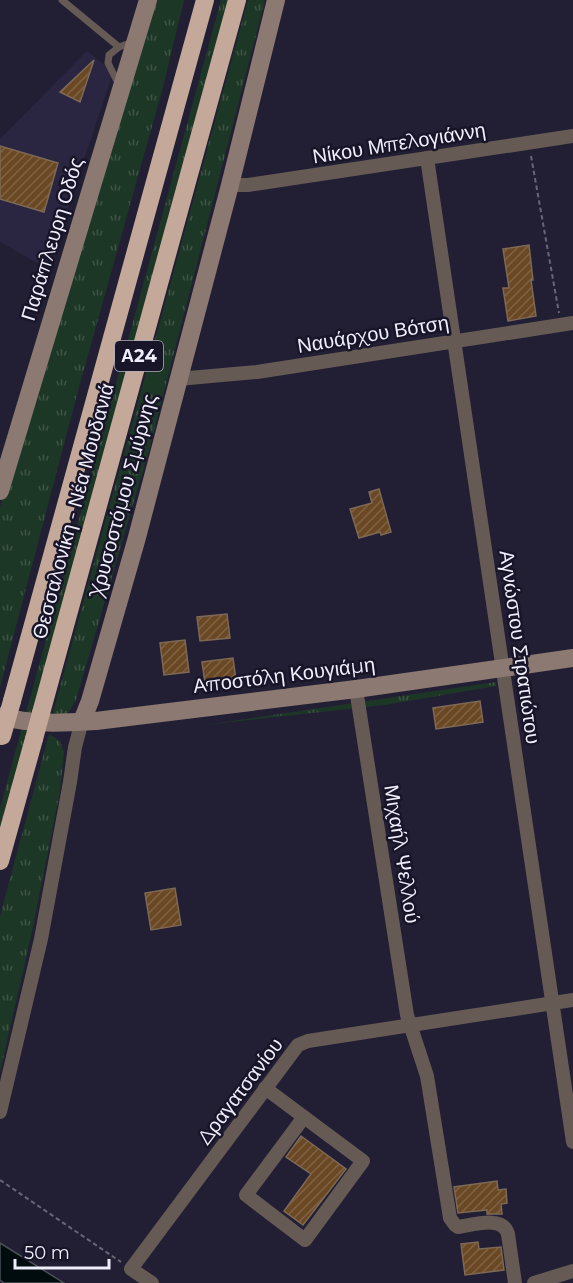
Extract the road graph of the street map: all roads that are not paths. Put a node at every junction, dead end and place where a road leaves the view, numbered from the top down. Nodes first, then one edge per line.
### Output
1 (62, 0) edge
2 (148, 0) edge
3 (205, 0) edge
4 (237, 0) edge
5 (276, 0) edge
6 (127, 44) junction
7 (573, 136) edge
8 (428, 158) junction
9 (230, 185) junction
10 (567, 324) edge
11 (455, 340) junction
12 (178, 379) junction
13 (0, 491) edge
14 (573, 658) edge
15 (503, 667) junction
16 (356, 689) junction
17 (90, 701) junction
18 (0, 716) edge
19 (113, 718) junction
20 (82, 722) junction
21 (1, 740) edge
22 (0, 861) edge
23 (573, 1000) edge
24 (553, 1003) junction
25 (409, 1024) junction
26 (265, 1088) junction
27 (0, 1112) edge
28 (304, 1117) junction
29 (573, 1142) edge
30 (573, 1271) edge
31 (152, 1283) edge
32 (515, 1283) edge
33 (534, 1283) edge

1 - 6 lane
2 - 6 street, Παράπλευρη Οδός
3 - 21 highway, Θεσσαλονίκη - Νέα Μουδανιά / Α24, bridge
4 - 22 highway, Θεσσαλονίκη - Νέα Μουδανιά / Α24, bridge
5 - 9 street, Χρυσοστόμου Σμύρνης
6 - 13 street, Παράπλευρη Οδός
7 - 8 street, Νίκου Μπελογιάννη
8 - 9 street, Νίκου Μπελογιάννη
8 - 11 street, Αγνώστου Στρατιώτου
9 - 12 street, Χρυσοστόμου Σμύρνης
10 - 11 street, Ναυάρχου Βότση
11 - 12 street, Ναυάρχου Βότση
11 - 15 street, Αγνώστου Στρατιώτου
12 - 17 street, Χρυσοστόμου Σμύρνης
14 - 15 street, Αποστόλη Κουγιάμη
15 - 16 street, Αποστόλη Κουγιάμη
15 - 24 street, Αγνώστου Στρατιώτου
16 - 19 street, Αποστόλη Κουγιάμη
16 - 25 street, Μιχαήλ Ψελλού
17 - 19 street
17 - 20 street, Χρυσοστόμου Σμύρνης
18 - 20 street, Αποστόλη Κουγιάμη
19 - 20 street, Αποστόλη Κουγιάμη
20 - 27 street
23 - 24 street, Δραγατσανίου
24 - 25 street, Δραγατσανίου
24 - 29 street, Αγνώστου Στρατιώτου
25 - 26 street, Δραγατσανίου
25 - 32 street, Μιχαήλ Ψελλού
26 - 28 street
26 - 31 street, Δραγατσανίου
28 - 28 street
30 - 33 street

